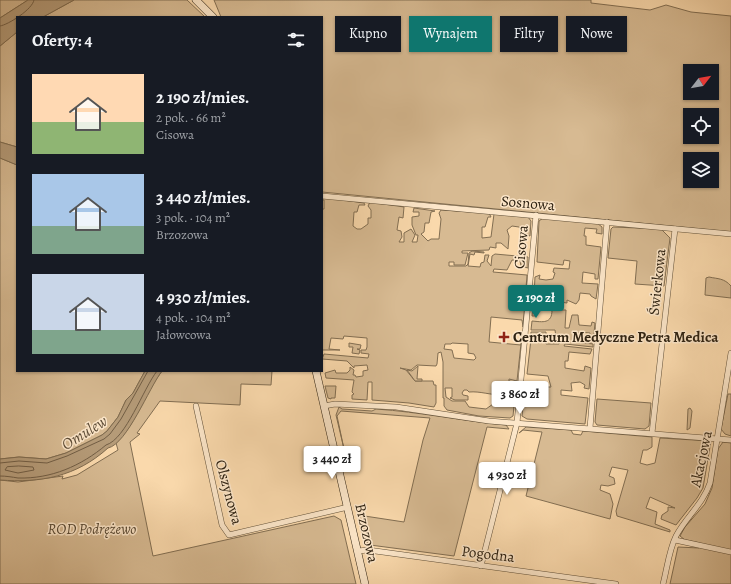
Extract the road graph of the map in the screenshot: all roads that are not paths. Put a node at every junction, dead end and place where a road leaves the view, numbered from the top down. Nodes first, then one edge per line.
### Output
1 (196, 0) edge
2 (212, 16) edge
3 (323, 196) edge
4 (536, 215) junction
5 (607, 222) junction
6 (675, 229) junction
7 (731, 234) edge
8 (731, 353) edge
9 (316, 372) edge
10 (196, 406) dead end
11 (324, 406) junction
12 (517, 423) junction
13 (590, 428) junction
14 (652, 433) junction
15 (718, 439) junction
16 (731, 440) edge
17 (348, 507) junction
18 (675, 540) junction
19 (358, 551) junction
20 (731, 552) edge
21 (481, 566) junction
22 (366, 584) edge
23 (616, 584) edge
24 (663, 584) edge

1 - 2 main road
3 - 4 street, Sosnowa
4 - 5 street, Sosnowa
4 - 12 street, Cisowa
5 - 6 street, Sosnowa
5 - 13 street
6 - 7 street, Sosnowa
6 - 14 street, Świerkowa
8 - 15 street, Akacjowa
9 - 11 main road, Brzozowa
10 - 17 street, Olszynowa
11 - 12 street
11 - 17 main road, Brzozowa
12 - 13 street
12 - 21 street, Cisowa
13 - 14 street
14 - 15 street
15 - 16 street
15 - 18 street, Akacjowa
17 - 19 main road, Brzozowa
18 - 20 street
18 - 24 street, Akacjowa
19 - 21 street, Pogodna
19 - 22 main road, Brzozowa
21 - 23 street, Pogodna

